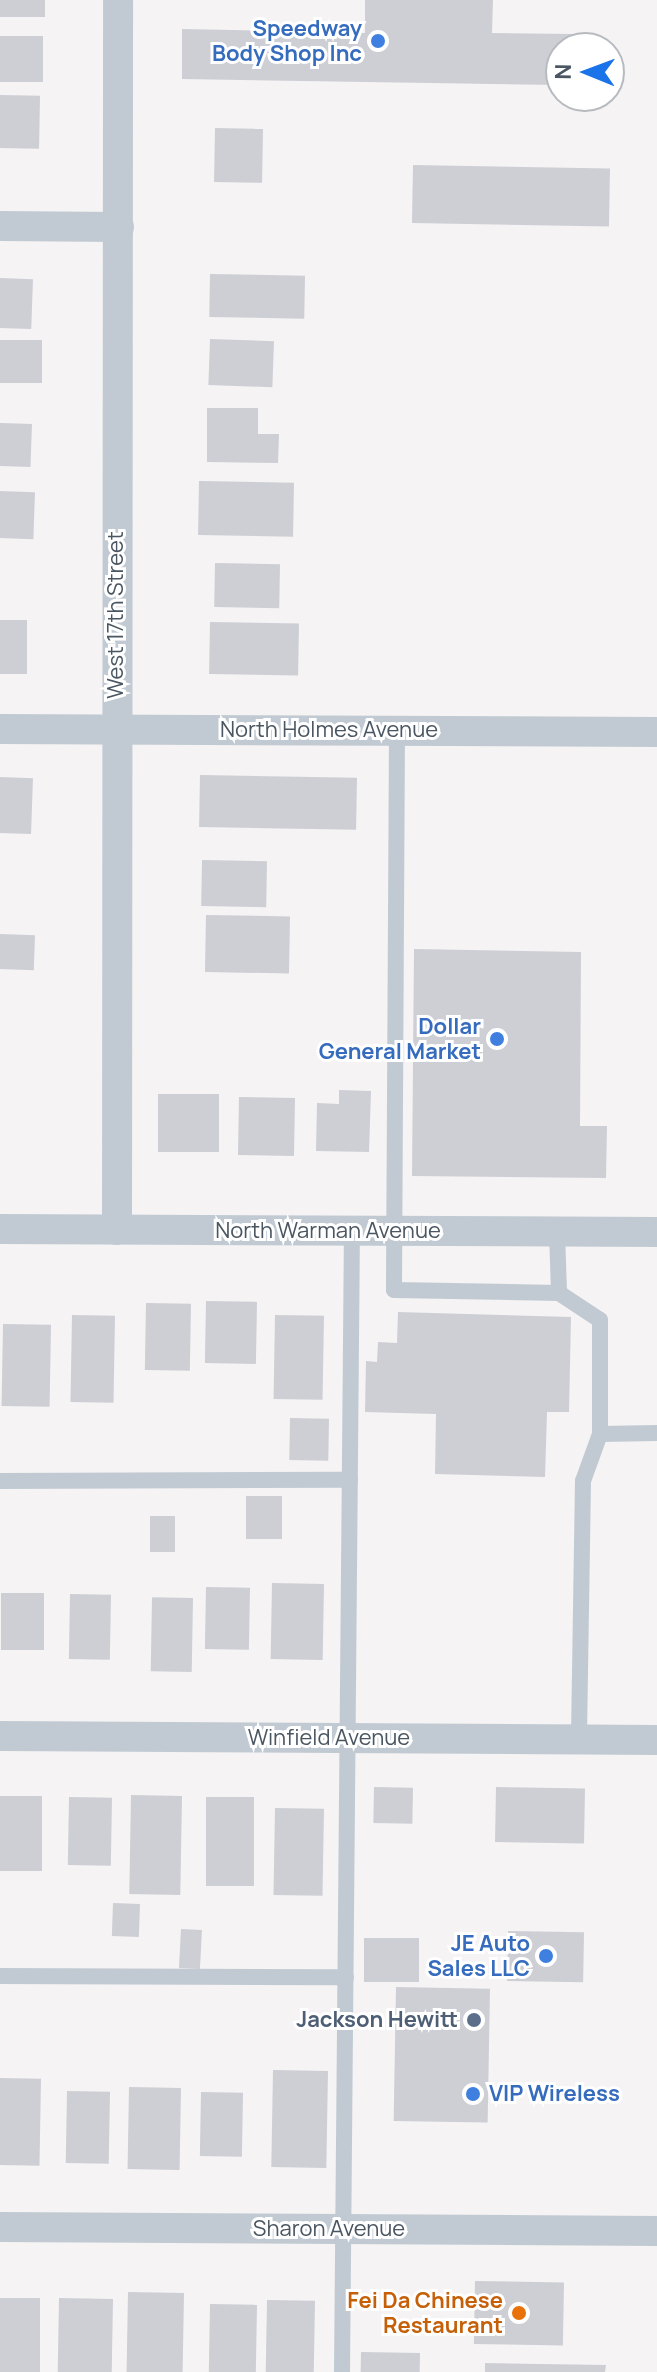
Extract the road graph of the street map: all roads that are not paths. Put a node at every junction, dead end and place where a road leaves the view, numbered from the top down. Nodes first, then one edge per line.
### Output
1 (118, 0) edge
2 (0, 226) edge
3 (119, 227) junction
4 (0, 729) edge
5 (397, 730) junction
6 (116, 731) junction
7 (657, 732) edge
8 (0, 1229) edge
9 (117, 1230) junction
10 (352, 1231) junction
11 (394, 1231) junction
12 (557, 1232) junction
13 (657, 1232) edge
14 (559, 1293) junction
15 (657, 1433) edge
16 (600, 1434) junction
17 (350, 1480) junction
18 (0, 1481) edge
19 (0, 1736) edge
20 (349, 1738) junction
21 (579, 1740) junction
22 (657, 1740) edge
23 (0, 1976) edge
24 (346, 1977) junction
25 (0, 2227) edge
26 (342, 2229) junction
27 (657, 2231) edge
28 (342, 2372) edge

1 - 3 street, West 17th Street
2 - 3 street
3 - 6 street, West 17th Street
4 - 6 street, North Holmes Avenue
5 - 6 street, North Holmes Avenue
5 - 7 street, North Holmes Avenue
5 - 11 lane
6 - 9 street, West 17th Street
8 - 9 street, North Warman Avenue
9 - 10 street, North Warman Avenue
10 - 11 street, North Warman Avenue
10 - 17 lane
11 - 12 street, North Warman Avenue
11 - 14 lane
12 - 13 street, North Warman Avenue
12 - 14 lane
14 - 16 lane
15 - 16 lane
16 - 21 lane
17 - 18 lane
17 - 20 lane
19 - 20 street, Winfield Avenue
20 - 21 street, Winfield Avenue
20 - 24 lane
21 - 22 street, Winfield Avenue
23 - 24 lane
24 - 26 lane
25 - 26 street, Sharon Avenue
26 - 27 street, Sharon Avenue
26 - 28 lane

